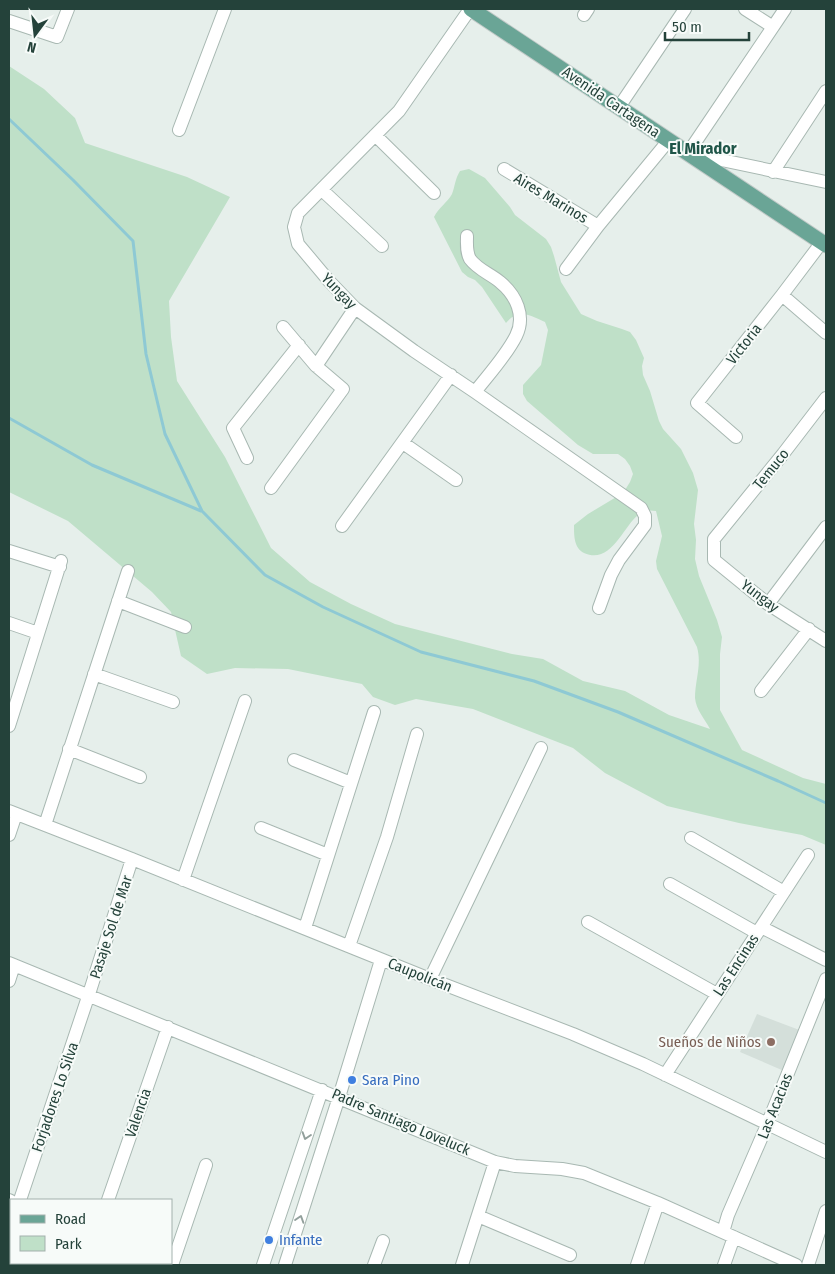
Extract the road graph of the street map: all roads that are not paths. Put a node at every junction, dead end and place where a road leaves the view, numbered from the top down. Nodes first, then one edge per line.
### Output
1 (68, 9) edge
2 (225, 9) edge
3 (471, 9) edge
4 (684, 9) edge
5 (745, 9) edge
6 (786, 9) edge
7 (9, 21) edge
8 (773, 28) junction
9 (826, 91) edge
10 (619, 107) junction
11 (179, 130) dead end
12 (375, 135) junction
13 (669, 140) junction
14 (688, 153) junction
15 (504, 169) dead end
16 (773, 172) junction
17 (826, 182) edge
18 (322, 190) junction
19 (434, 193) dead end
20 (598, 226) junction
21 (467, 236) dead end
22 (824, 244) edge
23 (382, 246) dead end
24 (566, 269) dead end
25 (782, 295) junction
26 (355, 308) junction
27 (283, 327) dead end
28 (826, 333) edge
29 (298, 345) junction
30 (316, 366) junction
31 (451, 375) junction
32 (475, 392) junction
33 (826, 398) edge
34 (736, 437) dead end
35 (403, 443) junction
36 (247, 458) dead end
37 (456, 480) dead end
38 (271, 488) dead end
39 (342, 526) dead end
40 (826, 527) edge
41 (714, 539) joint
42 (9, 550) edge
43 (128, 571) dead end
44 (118, 600) junction
45 (768, 604) junction
46 (598, 608) dead end
47 (9, 623) edge
48 (186, 627) dead end
49 (809, 629) junction
50 (38, 633) junction
51 (826, 641) edge
52 (94, 674) junction
53 (761, 691) dead end
54 (245, 701) dead end
55 (173, 702) dead end
56 (374, 712) dead end
57 (9, 726) edge
58 (417, 734) dead end
59 (541, 748) dead end
60 (69, 749) junction
61 (294, 760) dead end
62 (140, 777) dead end
63 (351, 783) junction
64 (12, 812) edge
65 (45, 825) junction
66 (261, 828) dead end
67 (9, 835) edge
68 (691, 838) dead end
69 (328, 855) junction
70 (808, 855) dead end
71 (132, 859) junction
72 (183, 880) junction
73 (670, 884) dead end
74 (784, 892) junction
75 (588, 922) dead end
76 (305, 928) junction
77 (759, 930) junction
78 (349, 946) junction
79 (381, 960) junction
80 (826, 960) edge
81 (12, 964) edge
82 (826, 979) edge
83 (430, 980) junction
84 (9, 981) edge
85 (89, 994) junction
86 (717, 994) junction
87 (168, 1027) junction
88 (665, 1075) junction
89 (322, 1090) junction
90 (339, 1097) junction
91 (767, 1125) junction
92 (826, 1152) edge
93 (495, 1162) junction
94 (206, 1165) dead end
95 (20, 1199) edge
96 (108, 1199) edge
97 (658, 1203) junction
98 (826, 1211) edge
99 (478, 1216) junction
100 (728, 1234) junction
101 (383, 1241) dead end
102 (570, 1255) dead end
103 (175, 1263) edge
104 (263, 1265) edge
105 (285, 1265) edge
106 (374, 1265) edge
107 (462, 1265) edge
108 (637, 1265) edge
109 (724, 1265) edge
110 (796, 1265) edge
111 (808, 1265) edge

1 - 7 street
2 - 11 street
3 - 10 main road, Avenida Cartagena
3 - 12 street, Yungay
4 - 10 street
5 - 8 street
6 - 8 street
8 - 14 street
9 - 16 street
10 - 13 main road, Avenida Cartagena
12 - 18 street, Yungay
12 - 19 street
13 - 14 main road, Avenida Cartagena
13 - 20 street, Aires Marinos
14 - 16 street
14 - 22 main road, Avenida Cartagena
15 - 20 street, Aires Marinos
16 - 17 street
18 - 23 street
18 - 26 street, Yungay
20 - 24 street, Aires Marinos
21 - 32 street
22 - 25 street, Victoria
25 - 28 street
25 - 34 street, Victoria
26 - 30 street
26 - 31 street, Yungay
27 - 29 street
29 - 30 street
29 - 36 street
30 - 38 street
31 - 32 street, Yungay
31 - 35 street
32 - 46 street, Yungay
33 - 41 street, Temuco
35 - 37 street
35 - 39 street
40 - 45 street
41 - 45 street, Yungay
42 - 50 street
43 - 44 street
44 - 48 street
44 - 52 street
45 - 49 street, Yungay
47 - 50 street
49 - 51 street, Yungay
49 - 53 street
50 - 57 street
52 - 55 street
52 - 60 street
54 - 72 street
56 - 63 street
58 - 78 street
59 - 83 street
60 - 62 street
60 - 65 street
61 - 63 street
63 - 69 street
64 - 65 street, Caupolicán
64 - 67 street
65 - 71 street, Caupolicán
66 - 69 street
68 - 74 street
69 - 76 street
70 - 74 street, Las Encinas
71 - 72 street, Caupolicán
71 - 85 street, Pasaje Sol de Mar
72 - 76 street, Caupolicán
73 - 77 street
74 - 77 street, Las Encinas
75 - 86 street
76 - 78 street, Caupolicán
77 - 80 street
77 - 86 street, Las Encinas
78 - 79 street, Caupolicán
79 - 83 street, Caupolicán
79 - 90 street
81 - 84 street
81 - 85 street, Padre Santiago Loveluck
82 - 91 street, Las Acacias
83 - 88 street, Caupolicán
85 - 87 street, Padre Santiago Loveluck
85 - 95 street, Forjadores Lo Silva
86 - 88 street, Las Encinas
87 - 89 street, Padre Santiago Loveluck
87 - 96 street, Valencia
88 - 91 street, Caupolicán
89 - 90 street, Padre Santiago Loveluck
89 -> 104 street
90 - 93 street, Padre Santiago Loveluck
105 -> 90 street
91 - 92 street, Caupolicán
91 - 100 street, Las Acacias
93 - 97 street, Padre Santiago Loveluck
93 - 99 street
94 - 103 street
97 - 100 street, Padre Santiago Loveluck
97 - 108 street
98 - 111 street
99 - 102 street
99 - 107 street
100 - 109 street, Las Acacias
100 - 110 street, Padre Santiago Loveluck
101 - 106 street

